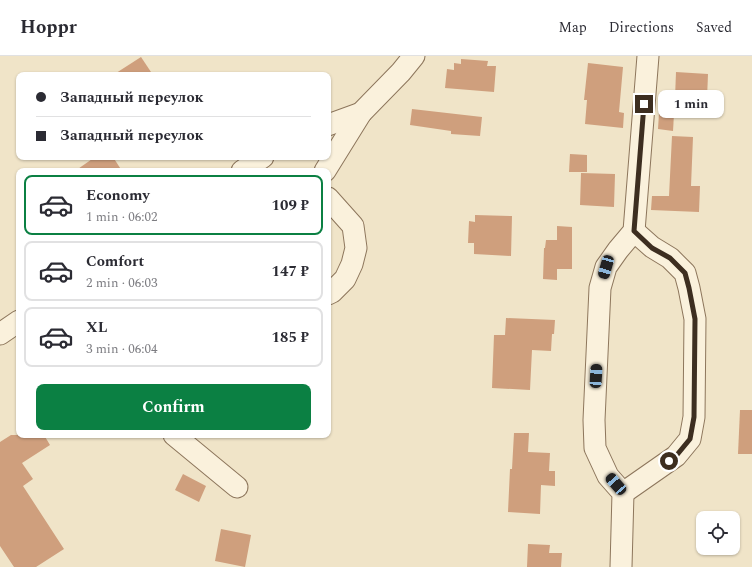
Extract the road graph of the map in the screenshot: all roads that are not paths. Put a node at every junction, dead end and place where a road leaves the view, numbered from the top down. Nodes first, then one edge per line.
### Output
1 (414, 56) edge
2 (648, 56) edge
3 (361, 113) junction
4 (331, 124) edge
5 (258, 160) edge
6 (246, 168) edge
7 (327, 168) edge
8 (331, 201) edge
9 (634, 231) junction
10 (331, 292) edge
11 (16, 323) edge
12 (0, 334) edge
13 (178, 438) edge
14 (237, 487) dead end
15 (623, 493) junction
16 (621, 567) edge

1 - 3 street
2 - 9 street
3 - 4 street
3 - 7 street
5 - 6 street
8 - 10 street
9 - 15 street
9 - 15 street
11 - 12 street
13 - 14 street
15 - 16 street

